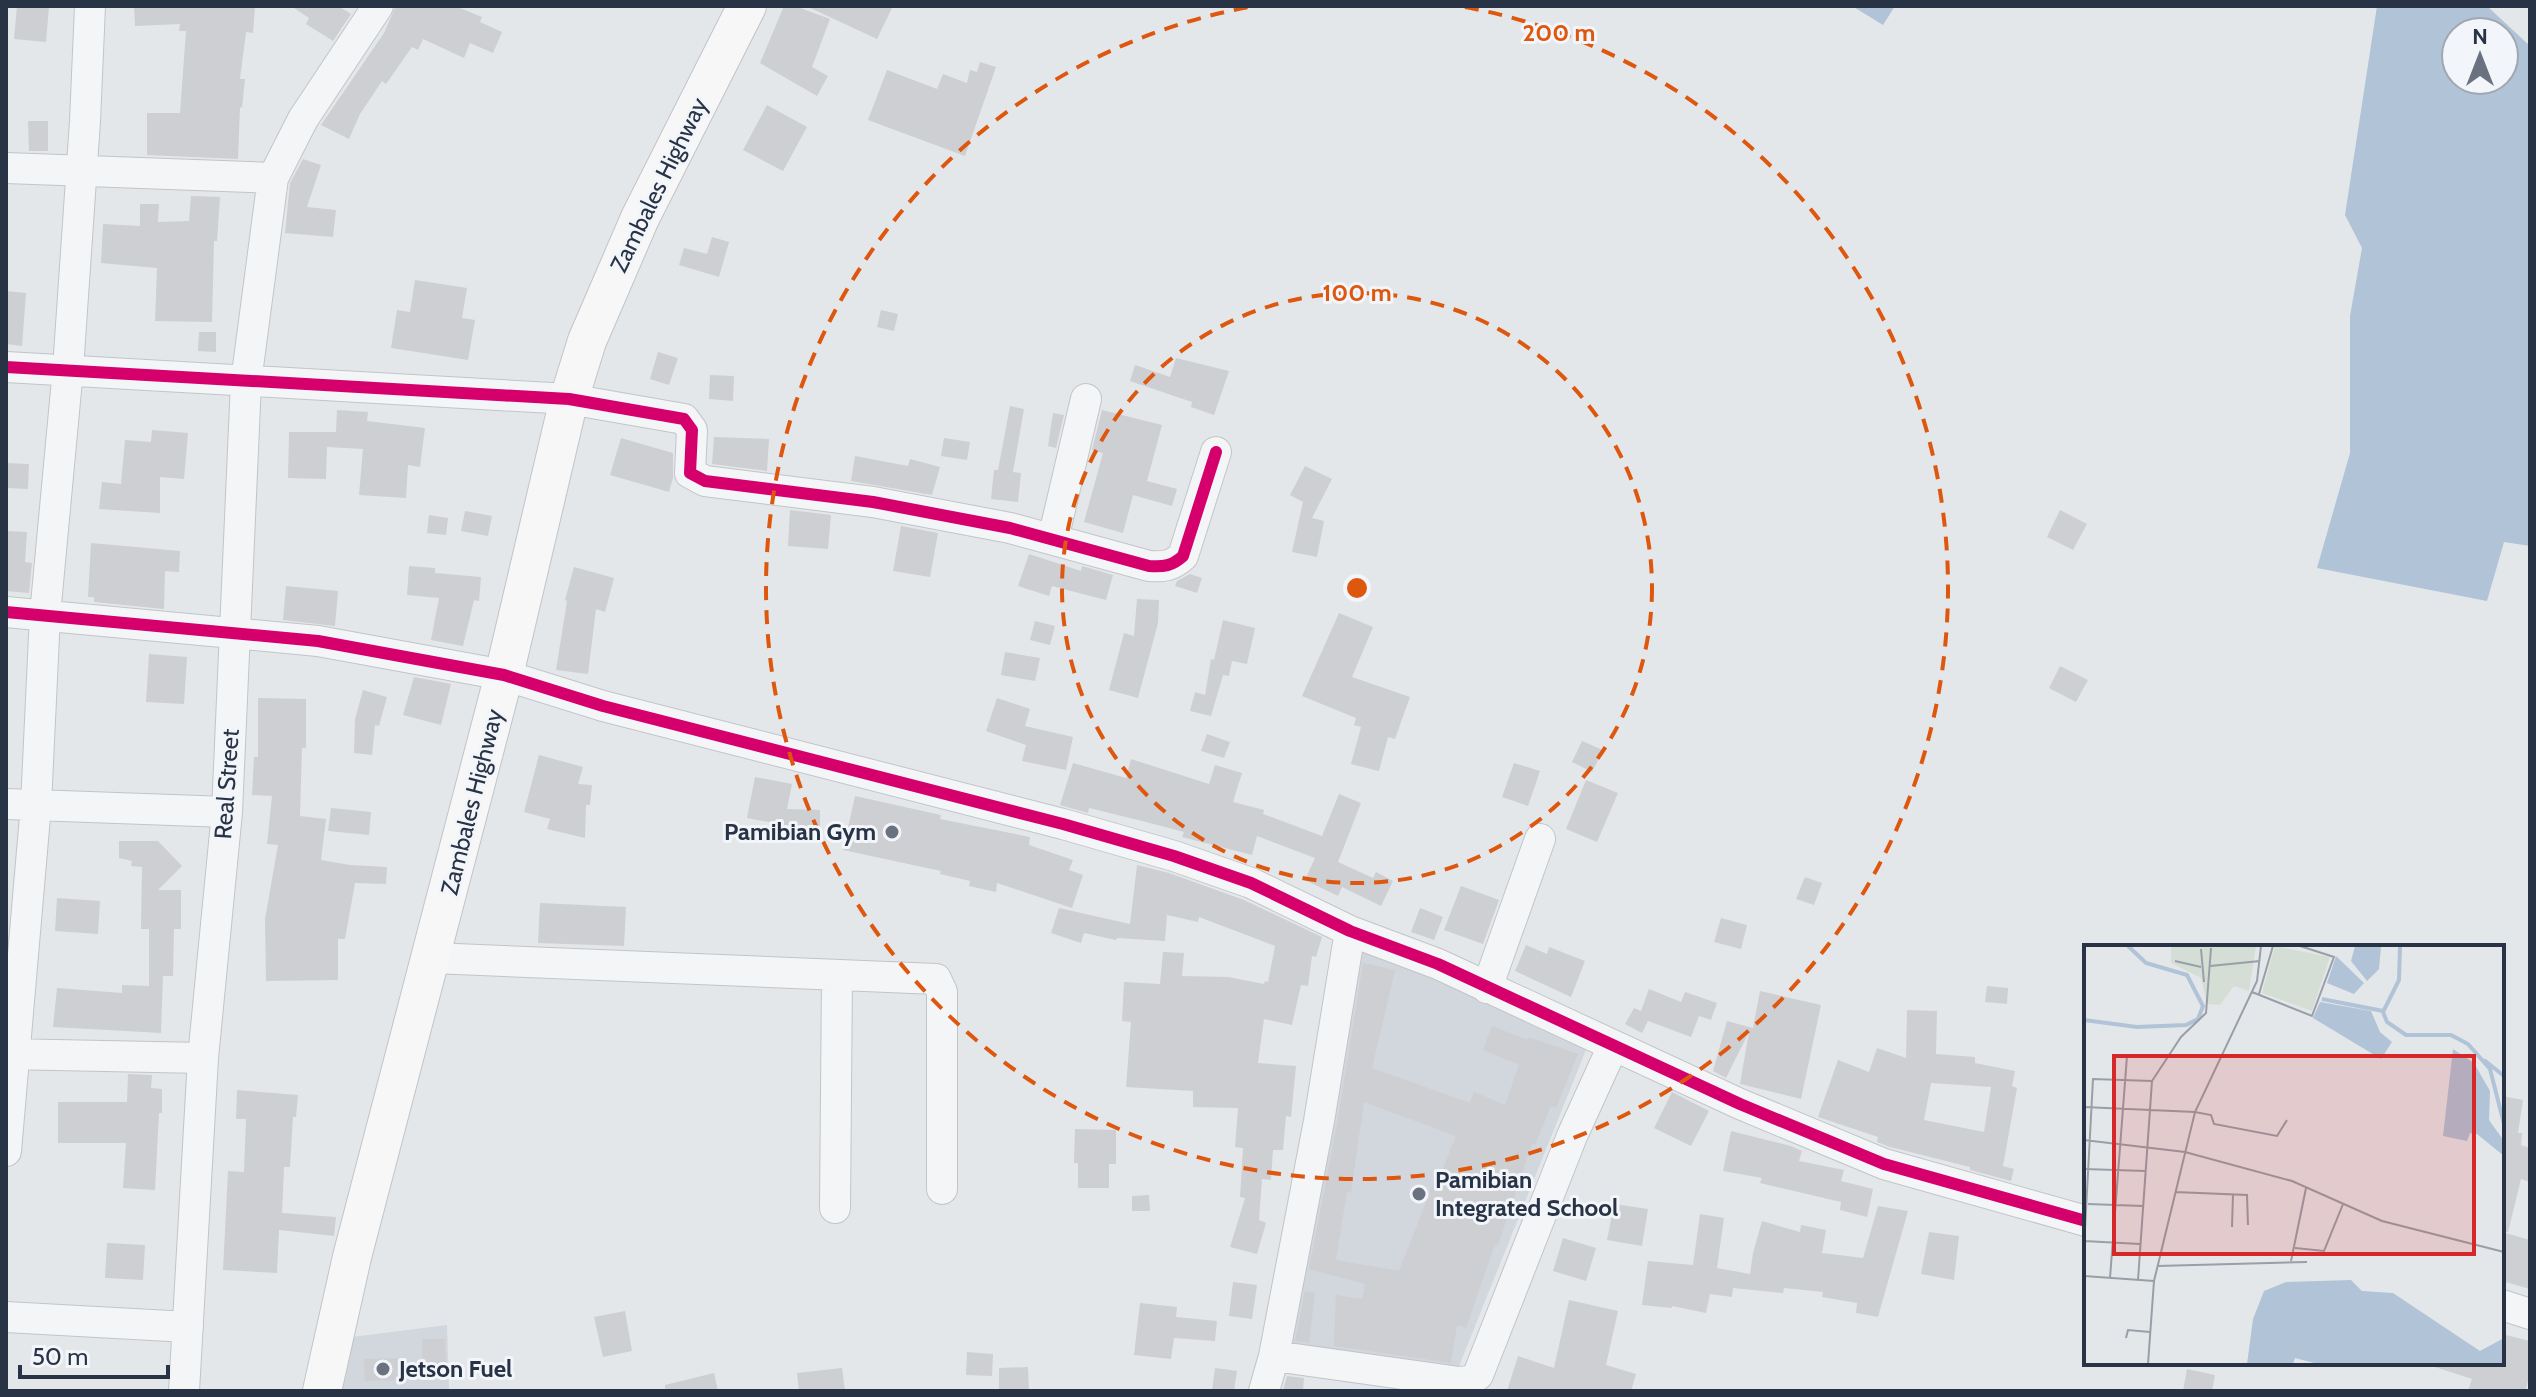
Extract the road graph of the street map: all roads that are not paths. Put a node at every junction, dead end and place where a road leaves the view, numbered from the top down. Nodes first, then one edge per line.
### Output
1 (90, 6) edge
2 (378, 6) edge
3 (747, 6) edge
4 (6, 168) edge
5 (81, 171) junction
6 (273, 178) junction
7 (6, 367) edge
8 (68, 369) junction
9 (246, 382) junction
10 (569, 399) junction
11 (1086, 399) dead end
12 (1216, 452) dead end
13 (1053, 539) junction
14 (6, 612) edge
15 (45, 615) junction
16 (236, 633) junction
17 (504, 675) junction
18 (6, 804) edge
19 (36, 805) junction
20 (227, 812) junction
21 (1540, 839) dead end
22 (1350, 931) junction
23 (432, 958) junction
24 (837, 976) junction
25 (1487, 988) junction
26 (1613, 1046) junction
27 (10, 1054) edge
28 (203, 1058) junction
29 (6, 1151) edge
30 (942, 1189) dead end
31 (835, 1208) dead end
32 (2084, 1220) edge
33 (2504, 1306) edge
34 (2530, 1314) edge
35 (6, 1317) edge
36 (188, 1327) junction
37 (1274, 1356) junction
38 (184, 1391) edge
39 (322, 1391) edge
40 (1264, 1391) edge

1 - 5 street
2 - 6 street, Real Street
3 - 10 main road, Zambales Highway
4 - 5 street
5 - 6 street
5 - 8 street
6 - 9 street, Real Street
7 - 8 street
8 - 9 street
8 - 15 street
9 - 10 street
9 - 16 street, Real Street
10 - 13 street
10 - 17 main road, Zambales Highway
11 - 13 street
12 - 13 street
14 - 15 street
15 - 16 street
15 - 19 street
16 - 17 street
16 - 20 street, Real Street
17 - 22 street
17 - 23 main road, Zambales Highway
18 - 19 street
19 - 20 street
19 - 27 street
20 - 28 street, Real Street
21 - 25 street
22 - 25 street
22 - 37 street
23 - 24 street
23 - 39 main road, Zambales Highway
24 - 30 street
24 - 31 street
25 - 26 street
26 - 32 street
26 - 37 street
27 - 28 street
27 - 29 street
28 - 36 street, Real Street
33 - 34 street
35 - 36 street
36 - 38 street, Real Street
37 - 40 street

